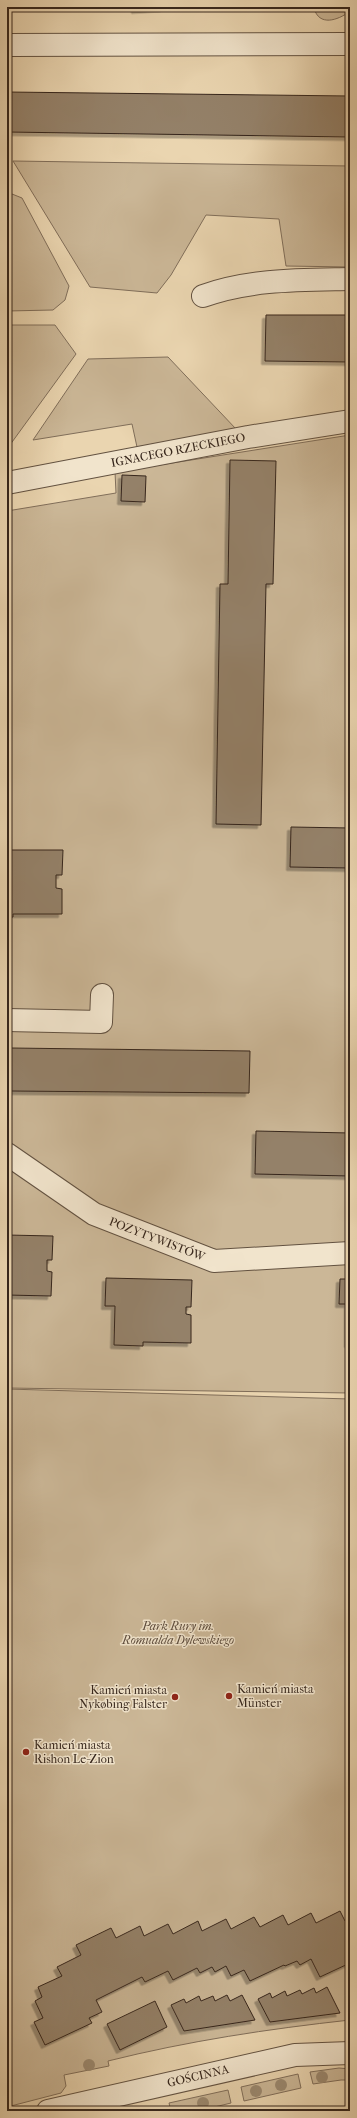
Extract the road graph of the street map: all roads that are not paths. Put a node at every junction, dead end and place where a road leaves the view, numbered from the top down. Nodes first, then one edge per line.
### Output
1 (350, 44) edge
2 (9, 45) dead end
3 (350, 279) edge
4 (203, 296) dead end
5 (350, 421) edge
6 (7, 483) edge
7 (102, 995) dead end
8 (7, 1020) edge
9 (7, 1154) edge
10 (350, 1253) edge
11 (350, 2053) edge
12 (48, 2111) edge

1 - 2 street
3 - 4 street
5 - 6 street, IGNACEGO RZECKIEGO
7 - 8 street
9 - 10 street, POZYTYWISTÓW
11 - 12 street, GOŚCINNA

